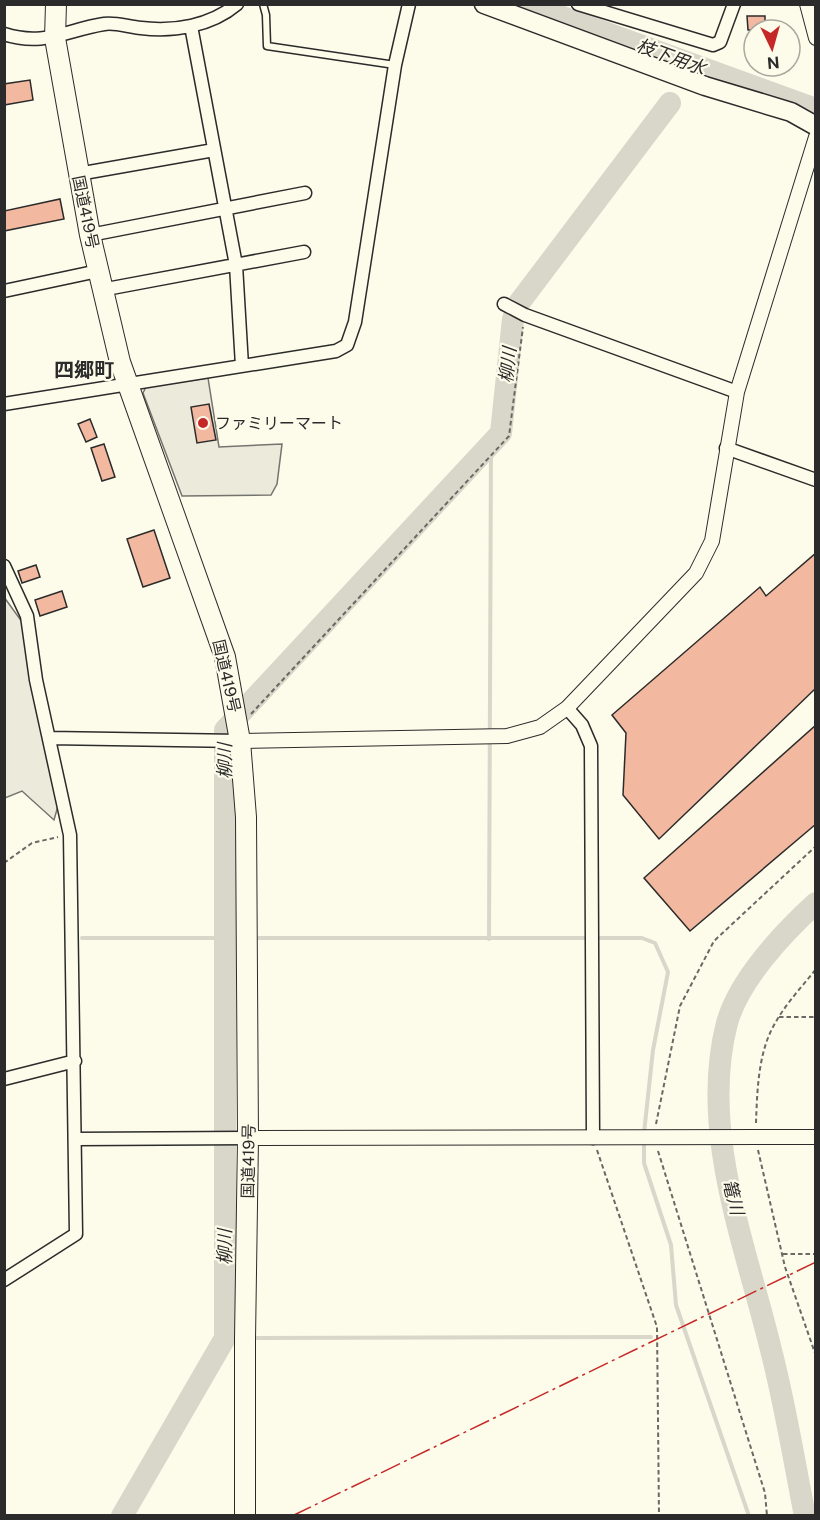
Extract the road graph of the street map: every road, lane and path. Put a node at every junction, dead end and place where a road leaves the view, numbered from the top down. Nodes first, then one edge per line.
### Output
1 (56, 4) edge
2 (237, 4) edge
3 (263, 4) edge
4 (409, 4) edge
5 (484, 4) edge
6 (734, 4) edge
7 (807, 4) edge
8 (582, 5) edge
9 (191, 26) junction
10 (4, 34) edge
11 (54, 38) junction
12 (816, 38) edge
13 (395, 65) junction
14 (816, 126) edge
15 (816, 136) edge
16 (214, 150) junction
17 (78, 174) junction
18 (305, 193) dead end
19 (226, 208) junction
20 (90, 235) junction
21 (303, 252) dead end
22 (236, 265) junction
23 (100, 280) junction
24 (4, 291) edge
25 (504, 304) dead end
26 (524, 315) junction
27 (242, 366) junction
28 (127, 384) junction
29 (737, 392) junction
30 (5, 404) edge
31 (726, 448) junction
32 (816, 480) edge
33 (4, 566) edge
34 (567, 708) junction
35 (239, 734) junction
36 (49, 738) junction
37 (70, 836) junction
38 (816, 846) edge
39 (4, 863) edge
40 (816, 969) edge
41 (779, 1017) junction
42 (816, 1017) edge
43 (75, 1061) junction
44 (4, 1079) edge
45 (756, 1137) junction
46 (816, 1137) edge
47 (242, 1138) junction
48 (593, 1138) junction
49 (76, 1139) junction
50 (657, 1139) junction
51 (783, 1254) junction
52 (816, 1254) edge
53 (4, 1280) edge
54 (816, 1356) edge
55 (245, 1515) edge
56 (659, 1515) edge
57 (767, 1515) edge

1 - 11 highway, 国道419号
2 - 9 street
3 - 13 lane
4 - 13 street
5 - 14 main road
6 - 8 street
7 - 12 street
9 - 11 street
9 - 16 street
10 - 11 street
11 - 17 highway, 国道419号
13 - 27 street
15 - 29 street
16 - 17 street
16 - 19 street
17 - 20 highway, 国道419号
18 - 19 street
19 - 20 street
19 - 22 street
20 - 23 highway, 国道419号
21 - 22 street
22 - 23 street
22 - 27 street
23 - 24 street
23 - 28 highway, 国道419号
25 - 26 street
26 - 29 street
26 - 35 path
27 - 28 street
28 - 30 street
28 - 35 highway, 国道419号
29 - 31 street
31 - 32 street
31 - 34 street
33 - 36 street
34 - 35 street
34 - 48 street
35 - 36 street
35 - 47 highway, 国道419号
36 - 37 street
37 - 39 path
37 - 43 street
38 - 50 path
40 - 41 path
41 - 42 path
41 - 45 path
43 - 44 street
43 - 49 street
45 - 46 street
45 - 50 street
45 - 51 path
47 - 48 street
47 - 49 street
47 - 55 highway, 国道419号
48 - 50 street
48 - 56 path
49 - 53 street
50 - 57 path
51 - 52 path
51 - 54 path

